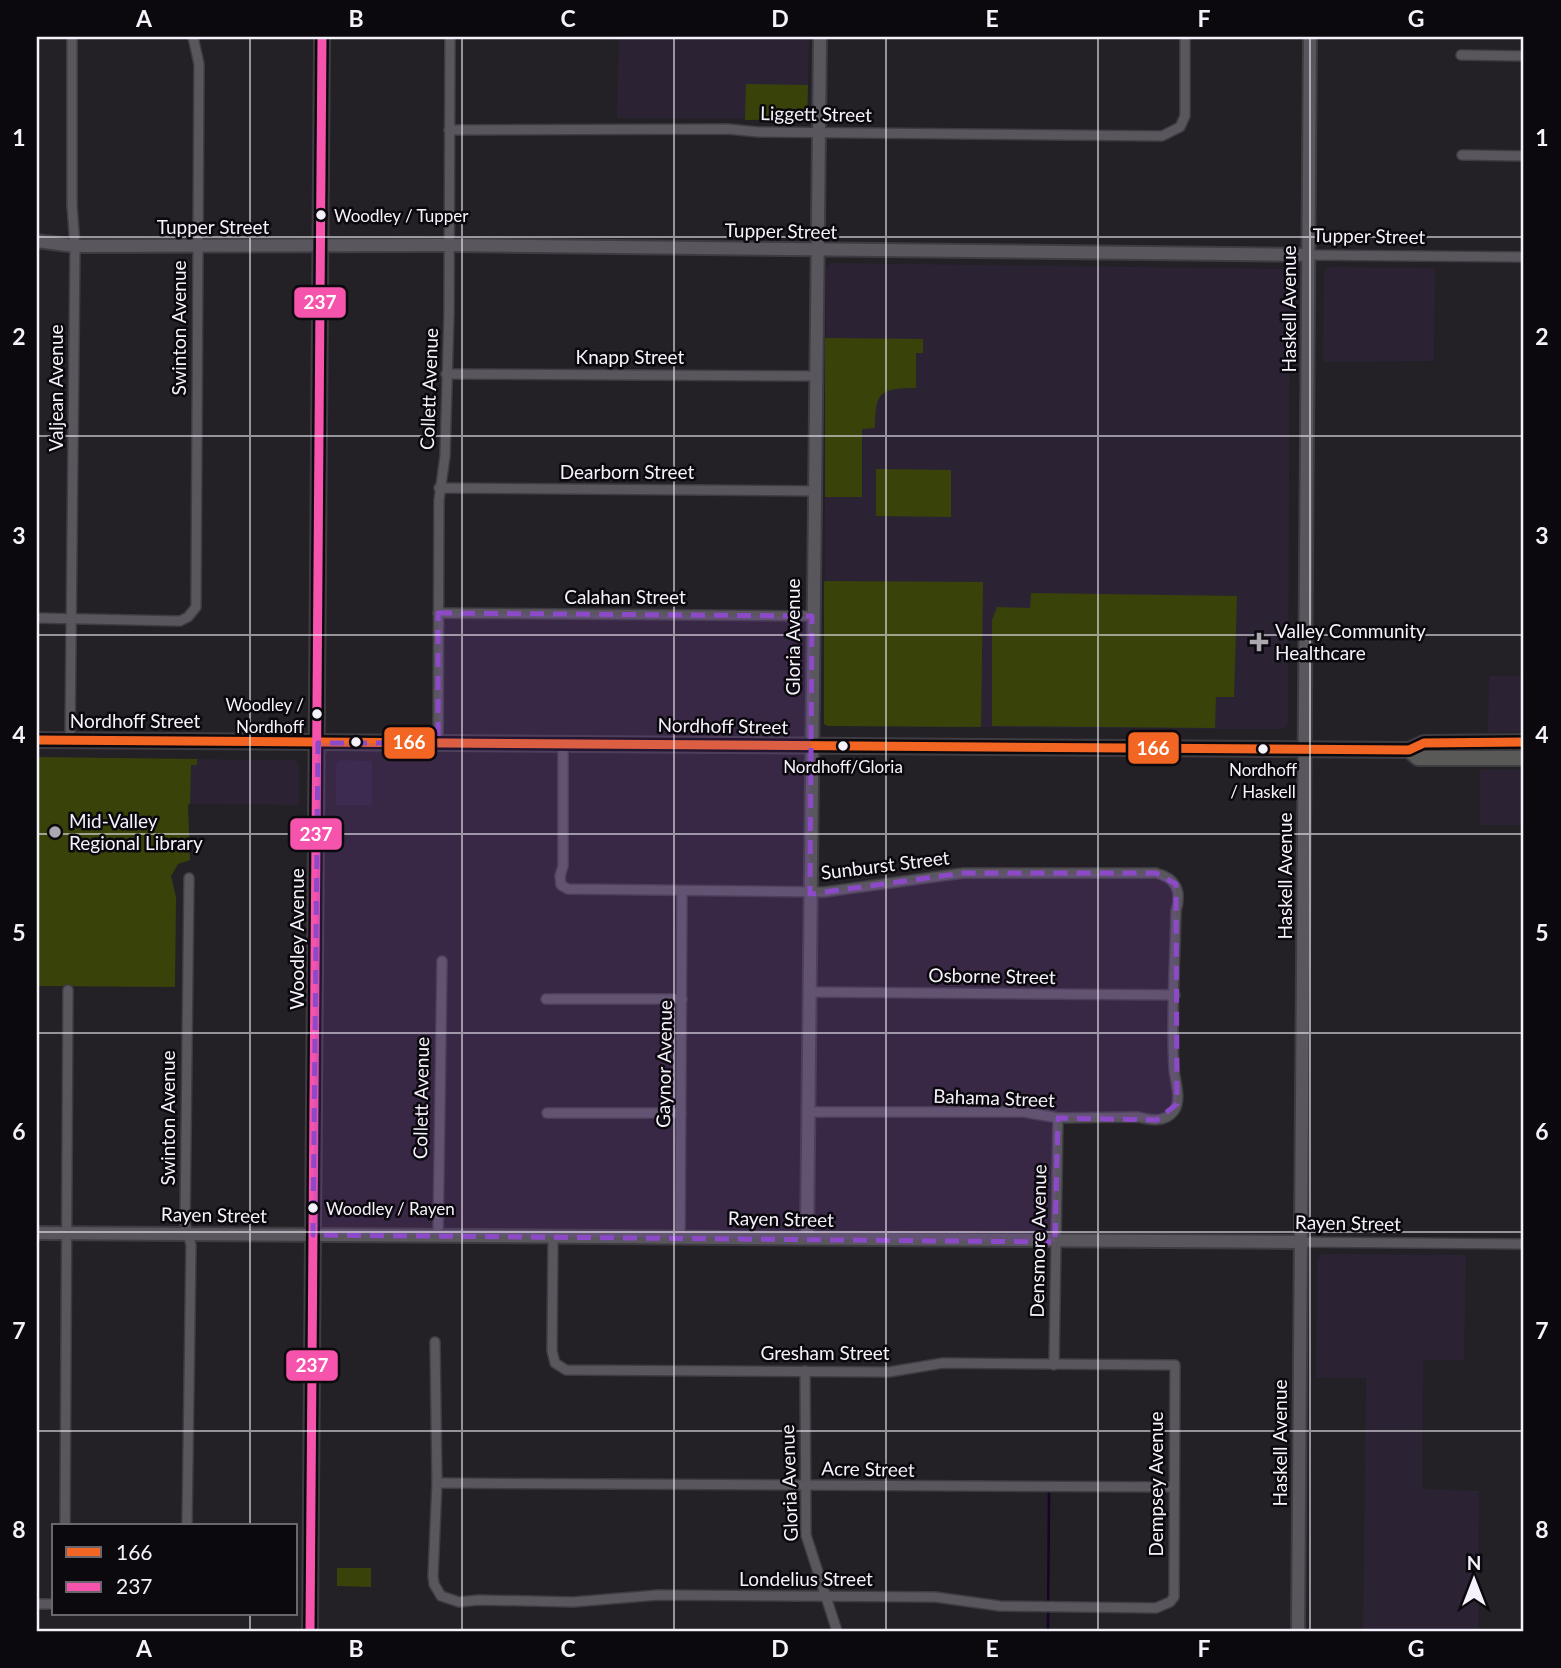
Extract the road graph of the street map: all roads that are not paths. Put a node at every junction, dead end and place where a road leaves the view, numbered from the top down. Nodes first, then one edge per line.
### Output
1 (72, 37) edge
2 (193, 37) edge
3 (322, 37) edge
4 (450, 37) edge
5 (820, 37) edge
6 (1185, 37) edge
7 (1310, 37) edge
8 (1461, 55) dead end
9 (1524, 56) edge
10 (449, 130) junction
11 (820, 132) junction
12 (1462, 155) dead end
13 (1524, 156) edge
14 (37, 241) edge
15 (321, 245) junction
16 (449, 245) junction
17 (75, 246) junction
18 (197, 246) junction
19 (817, 251) junction
20 (1308, 255) junction
21 (1524, 257) edge
22 (446, 374) junction
23 (815, 376) junction
24 (439, 488) junction
25 (814, 491) junction
26 (439, 613) junction
27 (812, 616) junction
28 (37, 618) edge
29 (72, 618) junction
30 (37, 740) edge
31 (70, 740) junction
32 (1524, 742) edge
33 (318, 743) junction
34 (438, 743) junction
35 (564, 743) junction
36 (811, 746) junction
37 (1305, 749) junction
38 (1409, 750) junction
39 (1524, 758) edge
40 (189, 878) dead end
41 (682, 891) junction
42 (810, 891) junction
43 (442, 961) dead end
44 (68, 990) dead end
45 (809, 992) junction
46 (1175, 995) junction
47 (546, 999) dead end
48 (682, 999) junction
49 (809, 1112) junction
50 (547, 1113) dead end
51 (681, 1113) junction
52 (1058, 1118) junction
53 (37, 1233) edge
54 (68, 1233) junction
55 (188, 1235) junction
56 (313, 1235) junction
57 (438, 1236) junction
58 (553, 1236) junction
59 (680, 1237) junction
60 (807, 1238) junction
61 (1055, 1242) junction
62 (1301, 1242) junction
63 (1524, 1244) edge
64 (435, 1342) dead end
65 (1054, 1365) junction
66 (1175, 1365) joint
67 (805, 1371) junction
68 (437, 1483) junction
69 (805, 1486) junction
70 (1173, 1487) junction
71 (65, 1524) edge
72 (187, 1524) edge
73 (824, 1596) junction
74 (1170, 1602) joint
75 (310, 1631) edge
76 (837, 1631) edge
77 (1298, 1631) edge

1 - 17 street, Valjean Avenue
2 - 18 street, Swinton Avenue
3 - 15 main road, Woodley Avenue
4 - 10 street, Collett Avenue
5 - 11 street, Gloria Avenue
6 - 11 street, Liggett Street
7 - 20 street, Haskell Avenue
8 - 9 street
10 - 11 street, Liggett Street
10 - 16 street, Collett Avenue
11 - 19 street, Gloria Avenue
12 - 13 street
14 - 17 street, Tupper Street
15 - 16 street, Tupper Street
15 - 18 street, Tupper Street
15 - 33 main road, Woodley Avenue
16 - 19 street, Tupper Street
16 - 22 street, Collett Avenue
17 - 18 street, Tupper Street
17 - 29 street, Valjean Avenue
18 - 29 street, Swinton Avenue
19 - 20 street, Tupper Street
19 - 23 street, Gloria Avenue
20 - 21 street, Tupper Street
20 - 37 street, Haskell Avenue
22 - 23 street, Knapp Street
22 - 24 street, Collett Avenue
23 - 25 street, Gloria Avenue
24 - 25 street, Dearborn Street
24 - 26 street, Collett Avenue
25 - 27 street, Gloria Avenue
26 - 27 street, Calahan Street
26 - 34 street, Collett Avenue
27 - 36 street, Gloria Avenue
28 - 29 street
29 - 31 street, Valjean Avenue
30 - 31 main road, Nordhoff Street
31 - 33 main road, Nordhoff Street
32 - 38 main road, Nordhoff Street
33 - 34 main road, Nordhoff Street
33 - 56 main road, Woodley Avenue
34 - 35 main road, Nordhoff Street
35 - 36 main road, Nordhoff Street
35 - 41 street, Sunburst Street
36 - 37 main road, Nordhoff Street
36 - 42 street, Gloria Avenue
37 - 38 main road, Nordhoff Street
37 - 62 street, Haskell Avenue
38 - 39 main road, Nordhoff Street
40 - 55 street, Swinton Avenue
41 - 42 street, Sunburst Street
41 - 48 street, Gaynor Avenue
42 - 45 street, Gloria Avenue
42 - 46 street, Sunburst Street
43 - 57 street, Collett Avenue
44 - 54 street
45 - 46 street, Osborne Street
45 - 49 street, Gloria Avenue
46 - 52 street, Bahama Street
47 - 48 street
48 - 51 street, Gaynor Avenue
49 - 52 street, Bahama Street
49 - 60 street, Gloria Avenue
50 - 51 street
51 - 59 street, Gaynor Avenue
52 - 61 street, Densmore Avenue
53 - 54 street, Rayen Street
54 - 55 street, Rayen Street
54 - 71 street
55 - 56 street, Rayen Street
55 - 72 street, Swinton Avenue
56 - 57 street, Rayen Street
56 - 75 main road, Woodley Avenue
57 - 58 street, Rayen Street
58 - 59 street, Rayen Street
58 - 67 street, Gresham Street
59 - 60 street, Rayen Street
60 - 61 street, Rayen Street
61 - 62 street, Rayen Street
61 - 65 street, Densmore Avenue
62 - 63 street, Rayen Street
62 - 77 street, Haskell Avenue
64 - 68 street
65 - 66 street, Gresham Street
65 - 67 street, Gresham Street
66 - 70 street, Dempsey Avenue
67 - 69 street, Gloria Avenue
68 - 69 street, Acre Street
68 - 73 street, Londelius Street
69 - 70 street, Acre Street
69 - 73 street, Gloria Avenue
70 - 74 street, Dempsey Avenue
73 - 74 street, Londelius Street
73 - 76 street, Gloria Avenue

